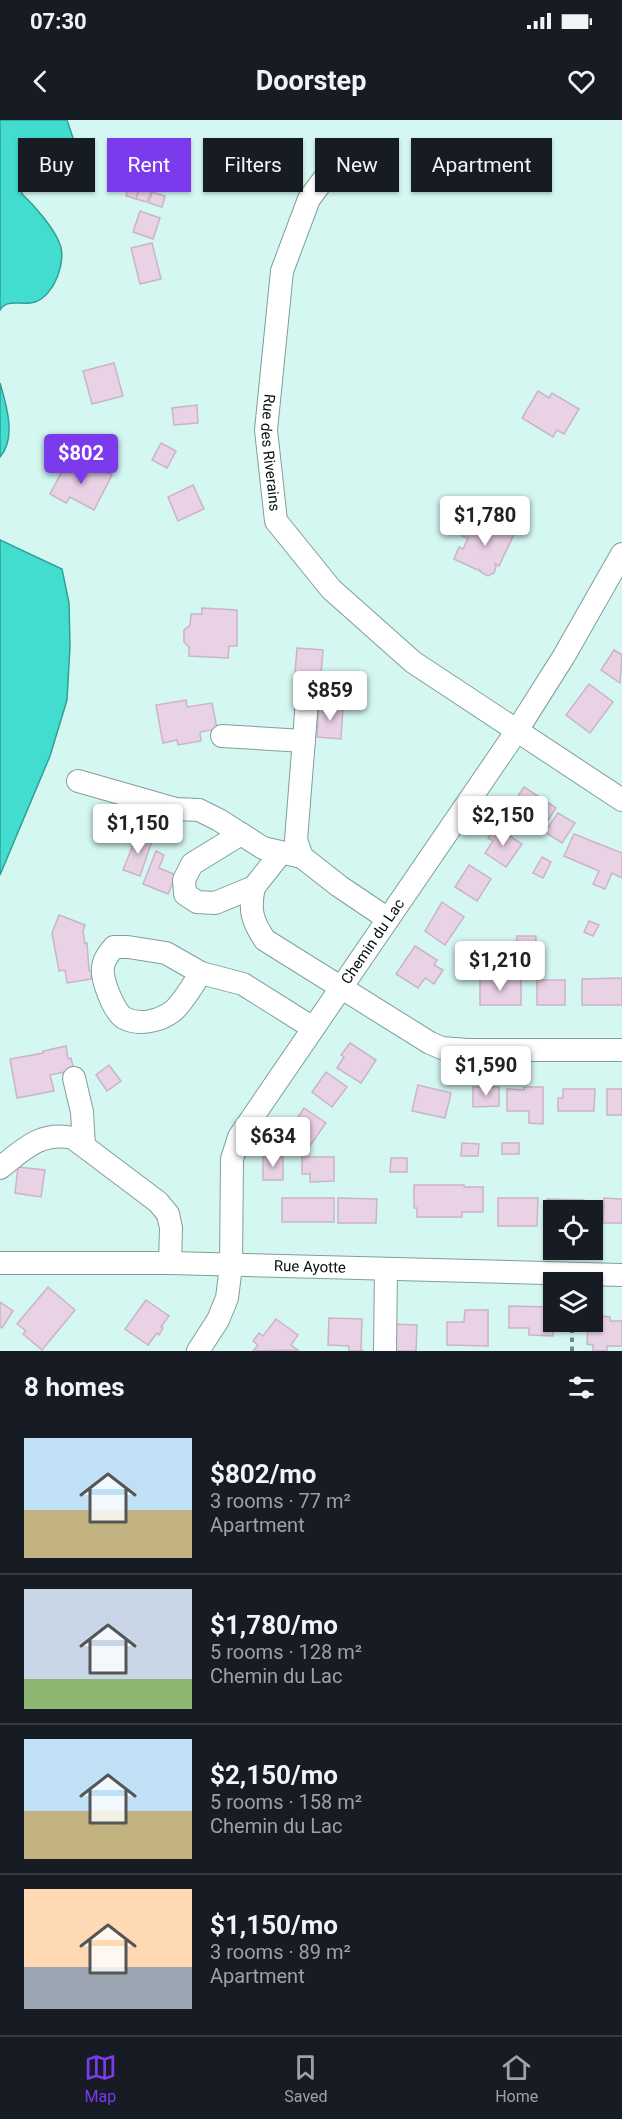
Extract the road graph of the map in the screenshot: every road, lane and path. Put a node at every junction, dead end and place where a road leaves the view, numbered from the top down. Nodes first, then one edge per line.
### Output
1 (315, 191) edge
2 (622, 554) edge
3 (307, 701) dead end
4 (516, 732) junction
5 (222, 736) dead end
6 (304, 741) junction
7 (78, 782) dead end
8 (621, 797) edge
9 (241, 834) junction
10 (291, 855) junction
11 (254, 887) junction
12 (388, 919) junction
13 (201, 973) dead end
14 (340, 988) junction
15 (313, 1028) junction
16 (622, 1050) edge
17 (74, 1077) dead end
18 (84, 1146) junction
19 (0, 1168) edge
20 (0, 1263) edge
21 (170, 1263) junction
22 (231, 1266) junction
23 (386, 1269) junction
24 (622, 1275) edge
25 (572, 1332) edge
26 (198, 1351) edge
27 (385, 1351) edge
28 (572, 1351) edge

1 - 4 street, Rue des Riverains
2 - 4 street, Chemin du Lac
3 - 6 street
4 - 8 street, Rue des Riverains
4 - 12 street, Chemin du Lac
5 - 6 street
6 - 10 street
7 - 9 street
9 - 10 street
9 - 11 street
10 - 11 street
10 - 12 street
11 - 14 street
12 - 14 street, Chemin du Lac
13 - 15 street
14 - 15 street, Chemin du Lac
14 - 16 street
15 - 22 street, Chemin du Lac
17 - 18 street
18 - 19 street
18 - 21 street
20 - 21 street, Rue Ayotte
21 - 22 street, Rue Ayotte
22 - 23 street, Rue Ayotte
22 - 26 street, Chemin du Lac
23 - 24 street, Rue Ayotte
23 - 27 street
25 - 28 path

